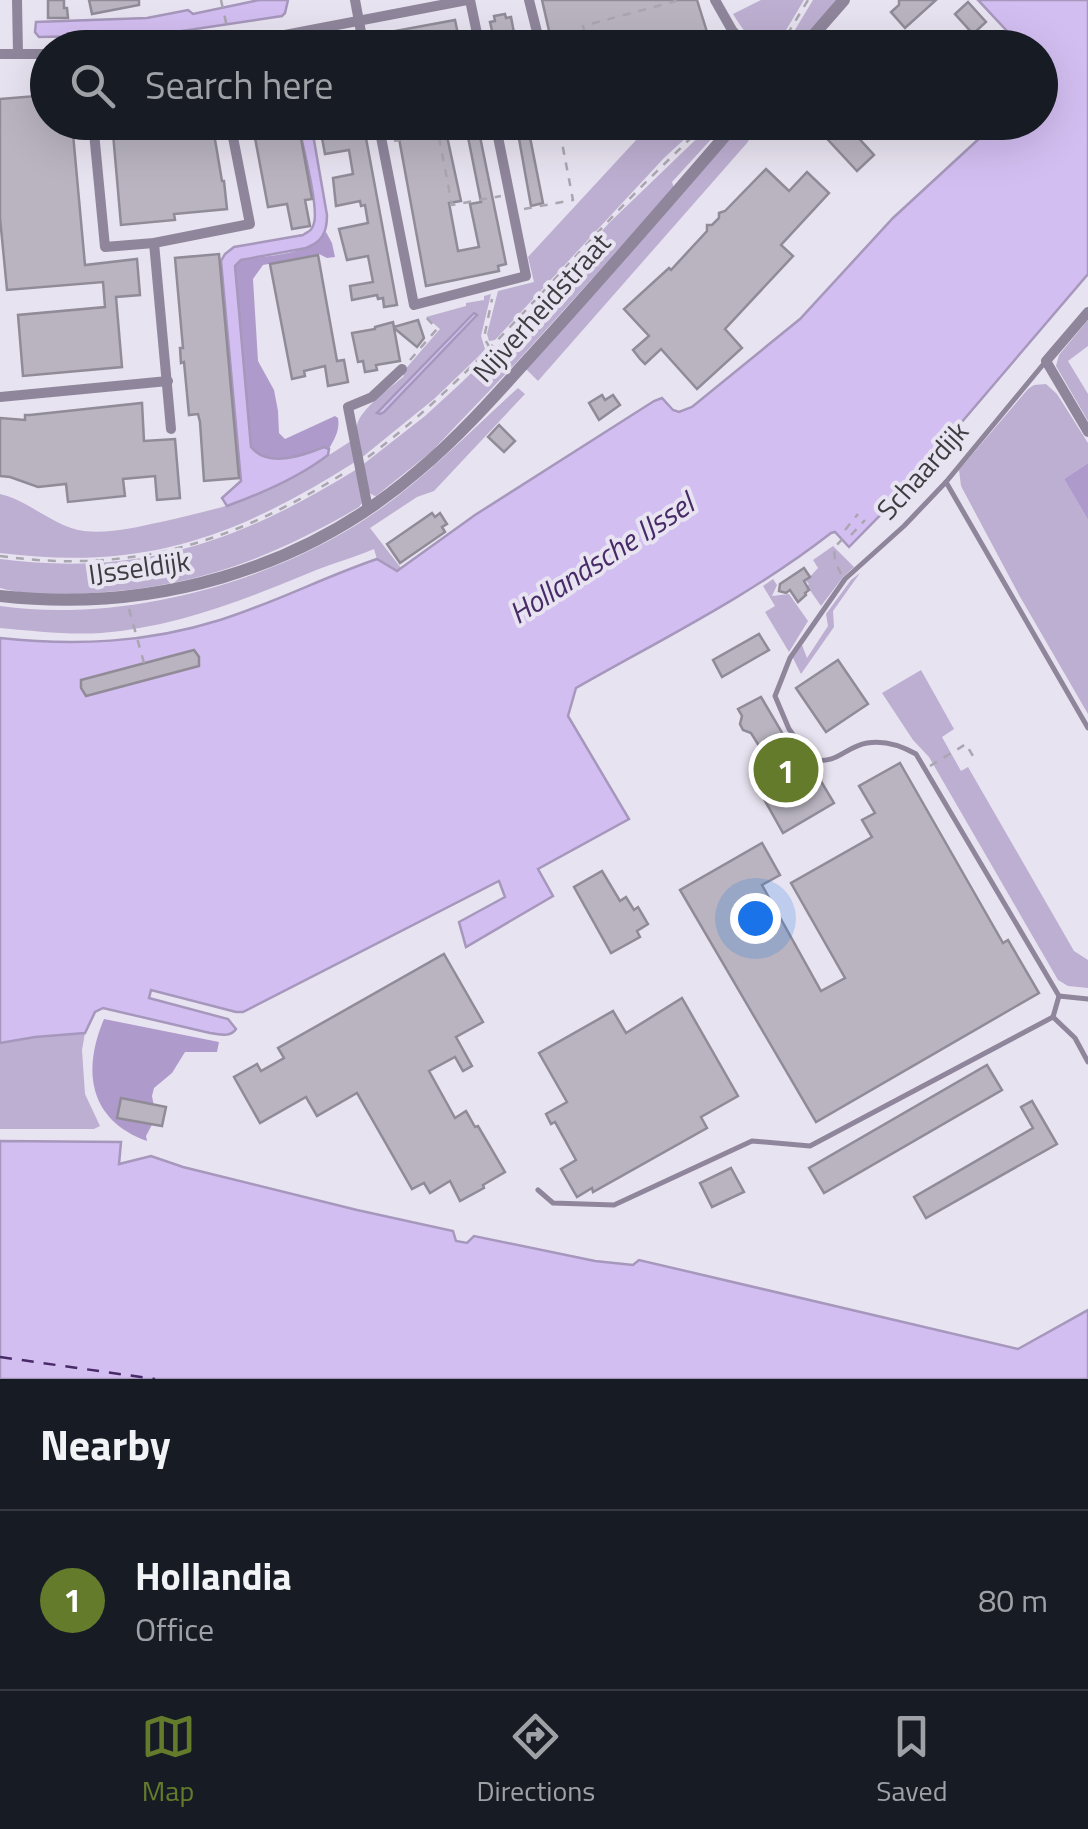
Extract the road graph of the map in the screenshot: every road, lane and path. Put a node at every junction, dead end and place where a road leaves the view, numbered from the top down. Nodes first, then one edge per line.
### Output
1 (17, 0) edge
2 (355, 0) edge
3 (469, 0) edge
4 (529, 0) edge
5 (680, 0) edge
6 (715, 0) edge
7 (808, 0) edge
8 (844, 0) edge
9 (222, 2) edge
10 (359, 22) junction
11 (227, 27) dead end
12 (315, 30) edge
13 (361, 30) edge
14 (476, 30) edge
15 (536, 30) edge
16 (585, 30) edge
17 (732, 30) edge
18 (790, 30) edge
19 (818, 30) edge
20 (0, 54) edge
21 (18, 54) junction
22 (30, 54) edge
23 (95, 140) edge
24 (234, 140) edge
25 (381, 140) edge
26 (402, 140) edge
27 (439, 140) edge
28 (498, 140) edge
29 (561, 140) edge
30 (721, 140) edge
31 (382, 144) junction
32 (509, 194) junction
33 (513, 211) junction
34 (154, 243) junction
35 (495, 284) junction
36 (417, 304) junction
37 (1088, 312) edge
38 (491, 349) dead end
39 (1046, 361) junction
40 (402, 369) joint
41 (168, 381) junction
42 (0, 398) edge
43 (171, 429) dead end
44 (1088, 432) edge
45 (946, 482) junction
46 (368, 509) junction
47 (858, 514) dead end
48 (865, 520) dead end
49 (840, 524) dead end
50 (850, 534) junction
51 (281, 556) joint
52 (845, 580) junction
53 (0, 596) edge
54 (126, 598) junction
55 (144, 663) dead end
56 (1088, 728) edge
57 (974, 758) dead end
58 (933, 764) dead end
59 (1060, 996) junction
60 (1088, 999) edge
61 (1053, 1017) junction
62 (1088, 1062) edge
63 (538, 1190) dead end

1 - 21 street
2 - 10 street
3 - 10 street
3 - 14 street
4 - 15 street
5 - 16 path
6 - 17 street
7 - 18 path
8 - 19 street
9 - 11 path
10 - 12 street
10 - 13 street
20 - 21 street
21 - 22 street
23 - 34 street
24 - 34 street
25 - 31 street
26 - 31 path
27 - 32 path
28 - 32 street
29 - 33 path
30 - 46 street, Nijverheidstraat
31 - 36 street
32 - 33 street
33 - 35 street
34 - 41 street
35 - 36 street
35 - 38 path
36 - 40 path
37 - 39 street, Schaardijk
39 - 44 street
39 - 45 lane, Schaardijk
40 - 46 street
41 - 42 street
41 - 43 street
45 - 52 lane, Schaardijk
45 - 56 lane
46 - 51 street, Nijverheidstraat
47 - 50 path
48 - 50 path
49 - 50 path
50 - 52 path
51 - 54 street, IJsseldijk
52 - 59 lane, Schaardijk
53 - 54 street, IJsseldijk
54 - 55 path
57 - 58 path
59 - 60 lane
59 - 61 lane
61 - 62 lane
61 - 63 lane

